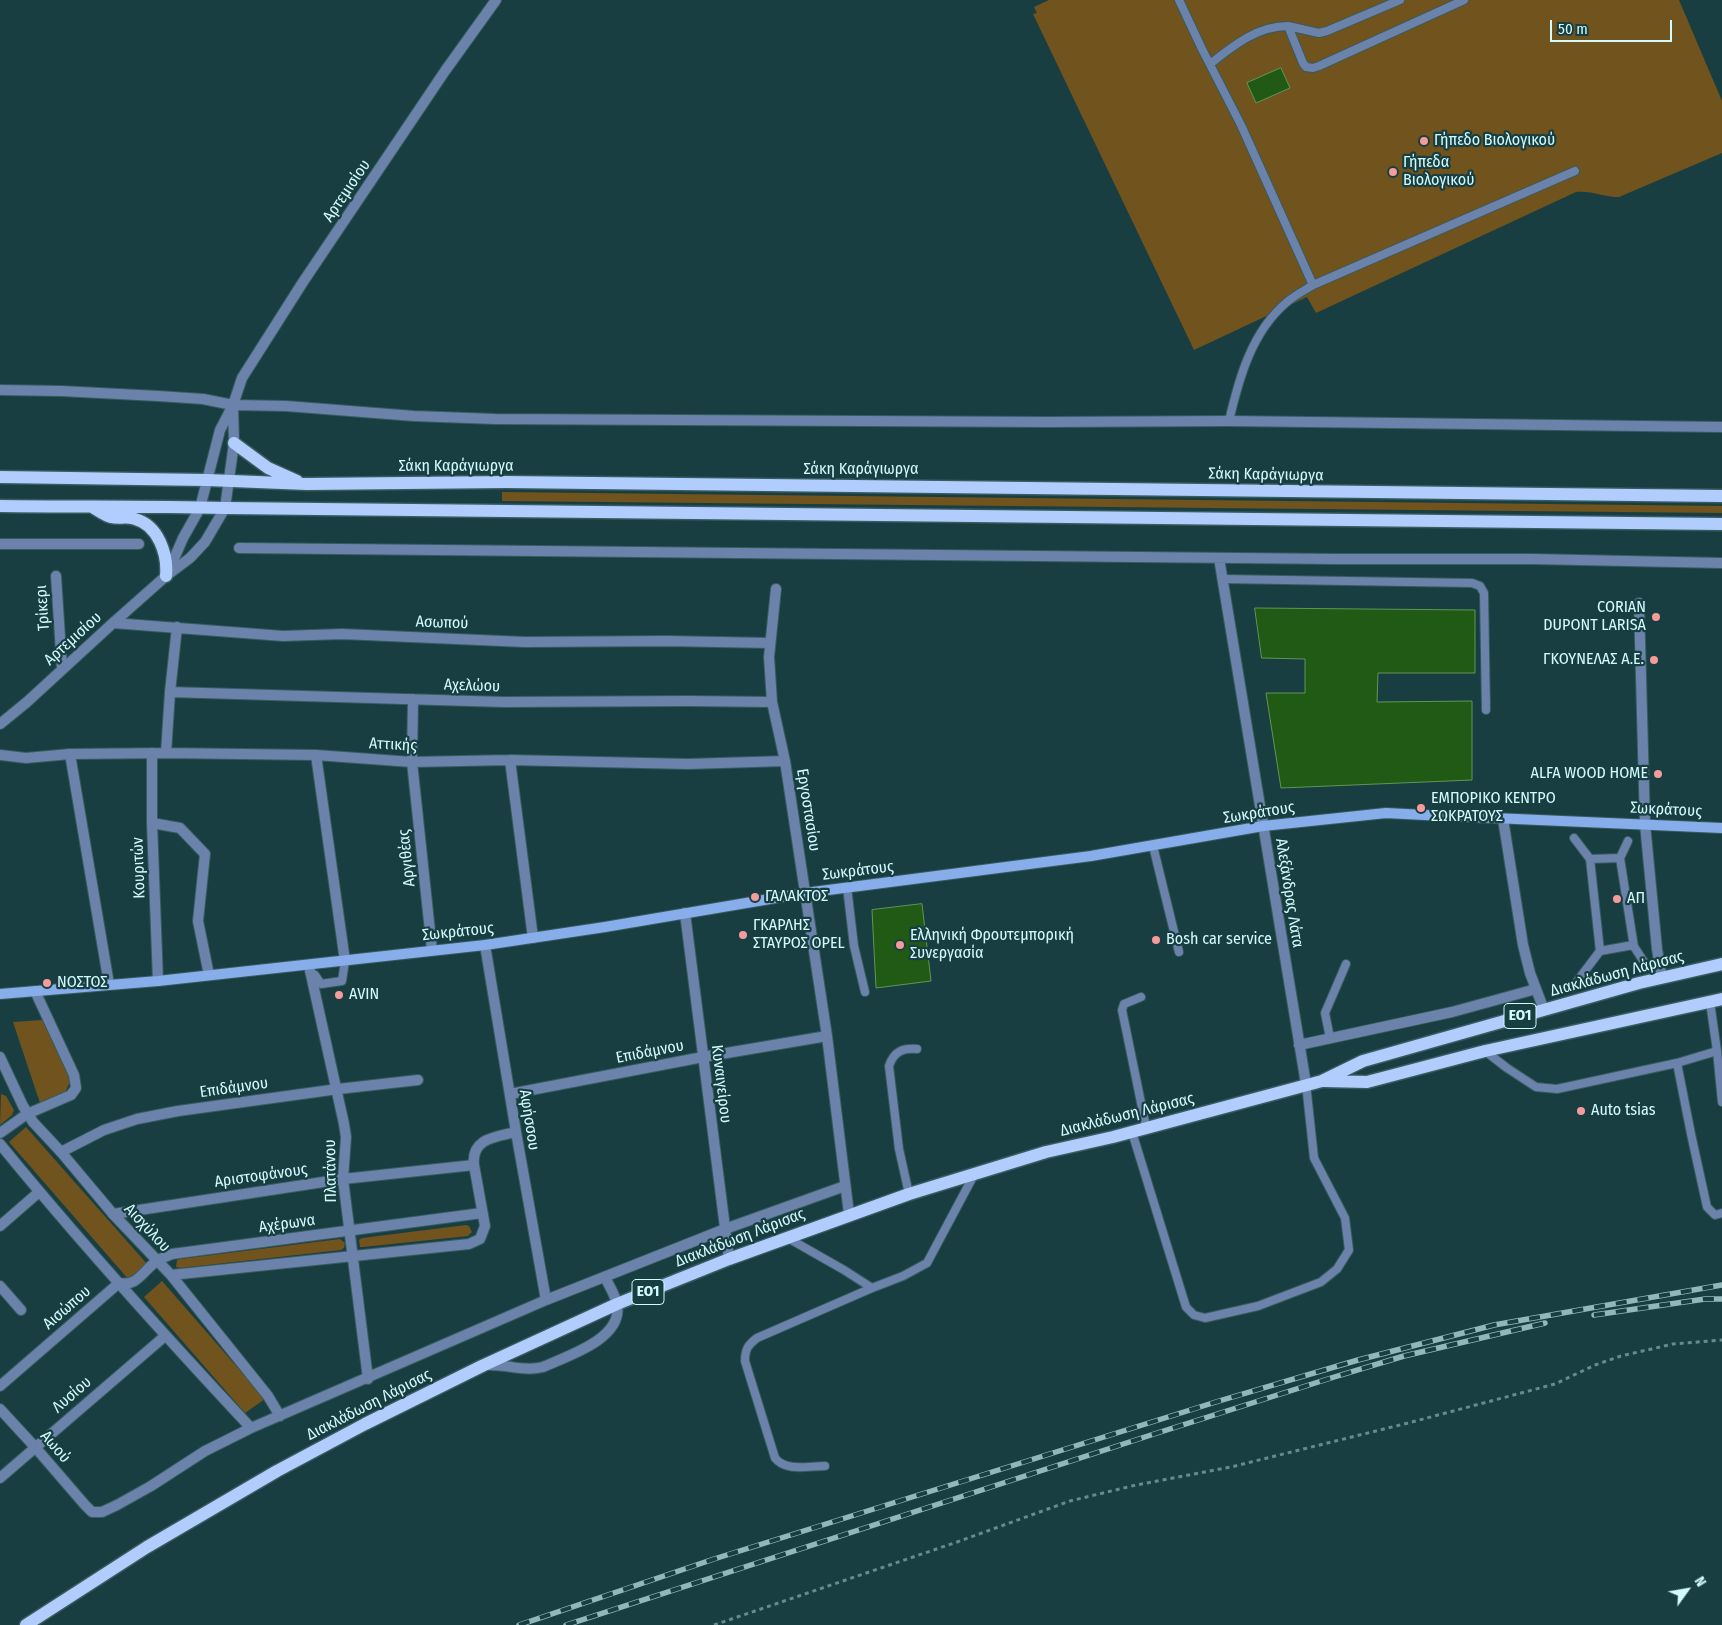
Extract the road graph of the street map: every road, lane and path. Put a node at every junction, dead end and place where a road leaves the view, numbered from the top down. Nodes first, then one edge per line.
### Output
1 (496, 0) edge
2 (1180, 0) edge
3 (1400, 0) edge
4 (1464, 0) edge
5 (1288, 26) junction
6 (1210, 64) junction
7 (1574, 171) dead end
8 (1314, 285) junction
9 (0, 390) edge
10 (232, 405) junction
11 (1229, 421) junction
12 (1722, 427) edge
13 (234, 443) junction
14 (0, 478) edge
15 (207, 480) junction
16 (230, 481) junction
17 (307, 484) junction
18 (1722, 496) edge
19 (0, 506) edge
20 (94, 508) junction
21 (200, 508) junction
22 (225, 508) junction
23 (1722, 524) edge
24 (0, 544) edge
25 (139, 544) dead end
26 (239, 548) dead end
27 (1219, 558) junction
28 (1722, 563) edge
29 (56, 576) dead end
30 (166, 576) junction
31 (1222, 579) junction
32 (776, 589) dead end
33 (1639, 603) dead end
34 (112, 623) junction
35 (177, 627) junction
36 (770, 643) junction
37 (62, 668) junction
38 (170, 692) junction
39 (413, 699) junction
40 (772, 702) junction
41 (1486, 710) dead end
42 (0, 724) edge
43 (152, 753) junction
44 (166, 753) junction
45 (70, 754) junction
46 (0, 755) edge
47 (316, 755) junction
48 (510, 760) junction
49 (785, 761) junction
50 (412, 762) junction
51 (1503, 819) junction
52 (152, 823) junction
53 (1644, 824) junction
54 (1263, 826) junction
55 (1722, 828) edge
56 (1574, 838) dead end
57 (1628, 841) dead end
58 (1153, 846) junction
59 (1620, 858) junction
60 (1590, 859) junction
61 (847, 887) junction
62 (805, 893) junction
63 (685, 913) junction
64 (533, 938) junction
65 (485, 945) junction
66 (1634, 947) junction
67 (432, 950) junction
68 (1600, 951) junction
69 (1179, 952) dead end
70 (345, 961) junction
71 (1346, 964) dead end
72 (1722, 964) edge
73 (1646, 965) dead end
74 (309, 966) junction
75 (209, 975) junction
76 (315, 975) dead end
77 (1662, 978) junction
78 (158, 981) junction
79 (110, 984) junction
80 (1572, 988) dead end
81 (1536, 989) junction
82 (35, 991) junction
83 (865, 992) dead end
84 (0, 994) edge
85 (1141, 997) dead end
86 (1716, 1000) edge
87 (1544, 1010) junction
88 (827, 1036) junction
89 (1330, 1038) junction
90 (1299, 1045) junction
91 (917, 1049) dead end
92 (1485, 1051) junction
93 (1717, 1051) junction
94 (0, 1057) edge
95 (703, 1057) junction
96 (1677, 1063) junction
97 (418, 1080) dead end
98 (1322, 1080) junction
99 (1306, 1084) junction
100 (338, 1089) junction
101 (510, 1094) junction
102 (1722, 1102) edge
103 (27, 1114) junction
104 (1146, 1128) junction
105 (516, 1132) junction
106 (1132, 1132) junction
107 (0, 1133) edge
108 (0, 1144) edge
109 (61, 1152) junction
110 (474, 1165) junction
111 (975, 1173) junction
112 (343, 1179) junction
113 (845, 1186) junction
114 (39, 1192) junction
115 (909, 1194) junction
116 (1722, 1213) edge
117 (113, 1214) junction
118 (482, 1214) junction
119 (849, 1214) junction
120 (0, 1226) edge
121 (725, 1230) junction
122 (349, 1231) junction
123 (786, 1237) junction
124 (352, 1256) junction
125 (729, 1259) junction
126 (156, 1261) junction
127 (171, 1275) junction
128 (605, 1277) junction
129 (119, 1283) junction
130 (0, 1286) edge
131 (872, 1288) junction
132 (546, 1300) junction
133 (617, 1304) junction
134 (21, 1310) dead end
135 (165, 1336) junction
136 (1722, 1340) edge
137 (482, 1366) junction
138 (368, 1379) junction
139 (0, 1386) edge
140 (0, 1410) edge
141 (280, 1416) junction
142 (251, 1428) junction
143 (35, 1447) junction
144 (825, 1466) dead end
145 (0, 1478) edge
146 (26, 1625) edge
147 (714, 1625) edge

1 - 10 street, Αρτεμισίου
2 - 6 lane
3 - 5 lane
4 - 5 lane
5 - 6 lane
6 - 8 lane
7 - 8 lane
8 - 11 lane
9 - 10 street
10 - 11 street
10 - 13 street, Αρτεμισίου
10 - 15 street, Αρτεμισίου
11 - 12 street
13 - 16 street, Αρτεμισίου
13 - 17 main road
14 - 15 main road, Σάκη Καράγιωργα
15 - 16 main road, Σάκη Καράγιωργα
15 - 21 street, Αρτεμισίου
16 - 17 main road, Σάκη Καράγιωργα
16 - 22 street, Αρτεμισίου
17 - 18 main road, Σάκη Καράγιωργα
19 - 20 main road
20 - 21 main road
20 - 30 main road
21 - 22 main road
21 - 30 street, Αρτεμισίου
22 - 23 main road
22 - 30 street, Αρτεμισίου
24 - 25 street
26 - 27 street
27 - 28 street
27 - 31 street, Αλεξάνδρας Λάτα
29 - 37 street, Τρίκερι
30 - 34 street, Αρτεμισίου
31 - 41 lane
31 - 54 street, Αλεξάνδρας Λάτα
32 - 36 street, Εργοστασίου
33 - 53 street
34 - 35 street, Ασωπού
34 - 37 street, Αρτεμισίου
35 - 36 street, Ασωπού
35 - 38 street
36 - 40 street, Εργοστασίου
37 - 42 street, Αρτεμισίου
38 - 39 street, Αχελώου
38 - 44 street
39 - 40 street, Αχελώου
39 - 50 street, Αργιθέας
40 - 49 street, Εργοστασίου
43 - 44 street, Αττικής
43 - 45 street, Αττικής
43 - 52 street, Κουριτών
44 - 47 street, Αττικής
45 - 46 street, Αττικής
45 - 79 street
47 - 50 street, Αττικής
47 - 70 street
48 - 49 street, Αττικής
48 - 50 street, Αττικής
48 - 64 street
49 - 62 street, Εργοστασίου
50 - 67 street, Αργιθέας
51 - 53 main road, Σωκράτους
51 - 54 main road, Σωκράτους
51 - 81 street
52 - 75 street
52 - 78 street, Κουριτών
53 - 55 main road, Σωκράτους
53 - 77 street
54 - 58 main road, Σωκράτους
54 - 90 street, Αλεξάνδρας Λάτα
56 - 60 lane
57 - 59 lane
58 - 61 main road, Σωκράτους
58 - 69 lane
59 - 60 lane
59 - 66 lane
60 - 68 lane
61 - 62 main road, Σωκράτους
61 - 83 lane
62 - 63 main road, Σωκράτους
62 - 88 street, Εργοστασίου
63 - 64 main road, Σωκράτους
63 - 95 street, Κυναιγείρου
64 - 65 main road, Σωκράτους
65 - 67 main road, Σωκράτους
65 - 101 street, Αφήσσου
66 - 68 lane
66 - 73 lane
67 - 70 main road, Σωκράτους
68 - 80 lane
70 - 74 main road, Σωκράτους
70 - 76 lane
71 - 89 lane
72 - 77 main road, Διακλάδωση Λάρισας / ΕΟ1
74 - 75 main road, Σωκράτους
74 - 100 street, Πλατάνου
75 - 78 main road, Σωκράτους
77 - 87 main road, Διακλάδωση Λάρισας / ΕΟ1
78 - 79 main road, Σωκράτους
79 - 82 main road, Σωκράτους
81 - 87 street
81 - 89 street
82 - 84 main road, Σωκράτους
82 - 103 street
85 - 104 lane
86 - 92 main road, Διακλάδωση Λάρισας / ΕΟ1
86 - 93 lane
87 - 98 main road, Διακλάδωση Λάρισας / ΕΟ1
88 - 95 street, Επιδάμνου
88 - 113 street, Εργοστασίου
89 - 90 street
90 - 99 street, Αλεξάνδρας Λάτα
91 - 115 lane
92 - 96 lane
92 - 98 main road, Διακλάδωση Λάρισας / ΕΟ1
93 - 96 lane
93 - 102 lane
94 - 103 street, Αισχύλου
95 - 101 street, Επιδάμνου
95 - 121 street, Κυναιγείρου
96 - 116 lane
97 - 100 street, Επιδάμνου
98 - 99 main road, Διακλάδωση Λάρισας / ΕΟ1
99 - 104 main road, Διακλάδωση Λάρισας / ΕΟ1
99 - 106 lane
100 - 109 street, Επιδάμνου
100 - 112 street, Πλατάνου
101 - 105 street, Αφήσσου
103 - 107 street
103 - 109 street, Αισχύλου
104 - 106 main road, Διακλάδωση Λάρισας / ΕΟ1
105 - 110 street
105 - 132 street, Αφήσσου
106 - 111 main road, Διακλάδωση Λάρισας / ΕΟ1
108 - 114 street
109 - 117 street, Αισχύλου
110 - 112 street, Αριστοφάνους
110 - 118 street
111 - 115 main road, Διακλάδωση Λάρισας / ΕΟ1
111 - 131 lane
112 - 117 street, Αριστοφάνους
112 - 122 street, Πλατάνου
113 - 119 street, Εργοστασίου
113 - 121 street
114 - 120 street
114 - 129 street
115 - 119 main road, Διακλάδωση Λάρισας / ΕΟ1
117 - 126 street, Αισχύλου
118 - 122 street, Αχέρωνα
118 - 124 street
119 - 123 main road, Διακλάδωση Λάρισας / ΕΟ1
121 - 125 street, Κυναιγείρου
121 - 128 street
122 - 124 street, Πλατάνου
122 - 126 street, Αχέρωνα
123 - 125 main road, Διακλάδωση Λάρισας / ΕΟ1
123 - 131 lane
124 - 127 street
124 - 138 street, Πλατάνου
125 - 133 main road, Διακλάδωση Λάρισας / ΕΟ1
126 - 127 street, Αισχύλου
126 - 129 street, Αισώπου
127 - 141 street, Αισχύλου
128 - 132 street
128 - 133 street
129 - 135 street
129 - 139 street, Αισώπου
130 - 134 street
131 - 144 lane
132 - 138 street
133 - 137 main road, Διακλάδωση Λάρισας / ΕΟ1
133 - 137 street
135 - 142 street
135 - 143 street, Λυσίου
136 - 147 path
137 - 146 main road, Διακλάδωση Λάρισας / ΕΟ1
138 - 141 street
140 - 143 street, Αωού
141 - 142 street
142 - 143 street, Αωού
143 - 145 street, Λυσίου

